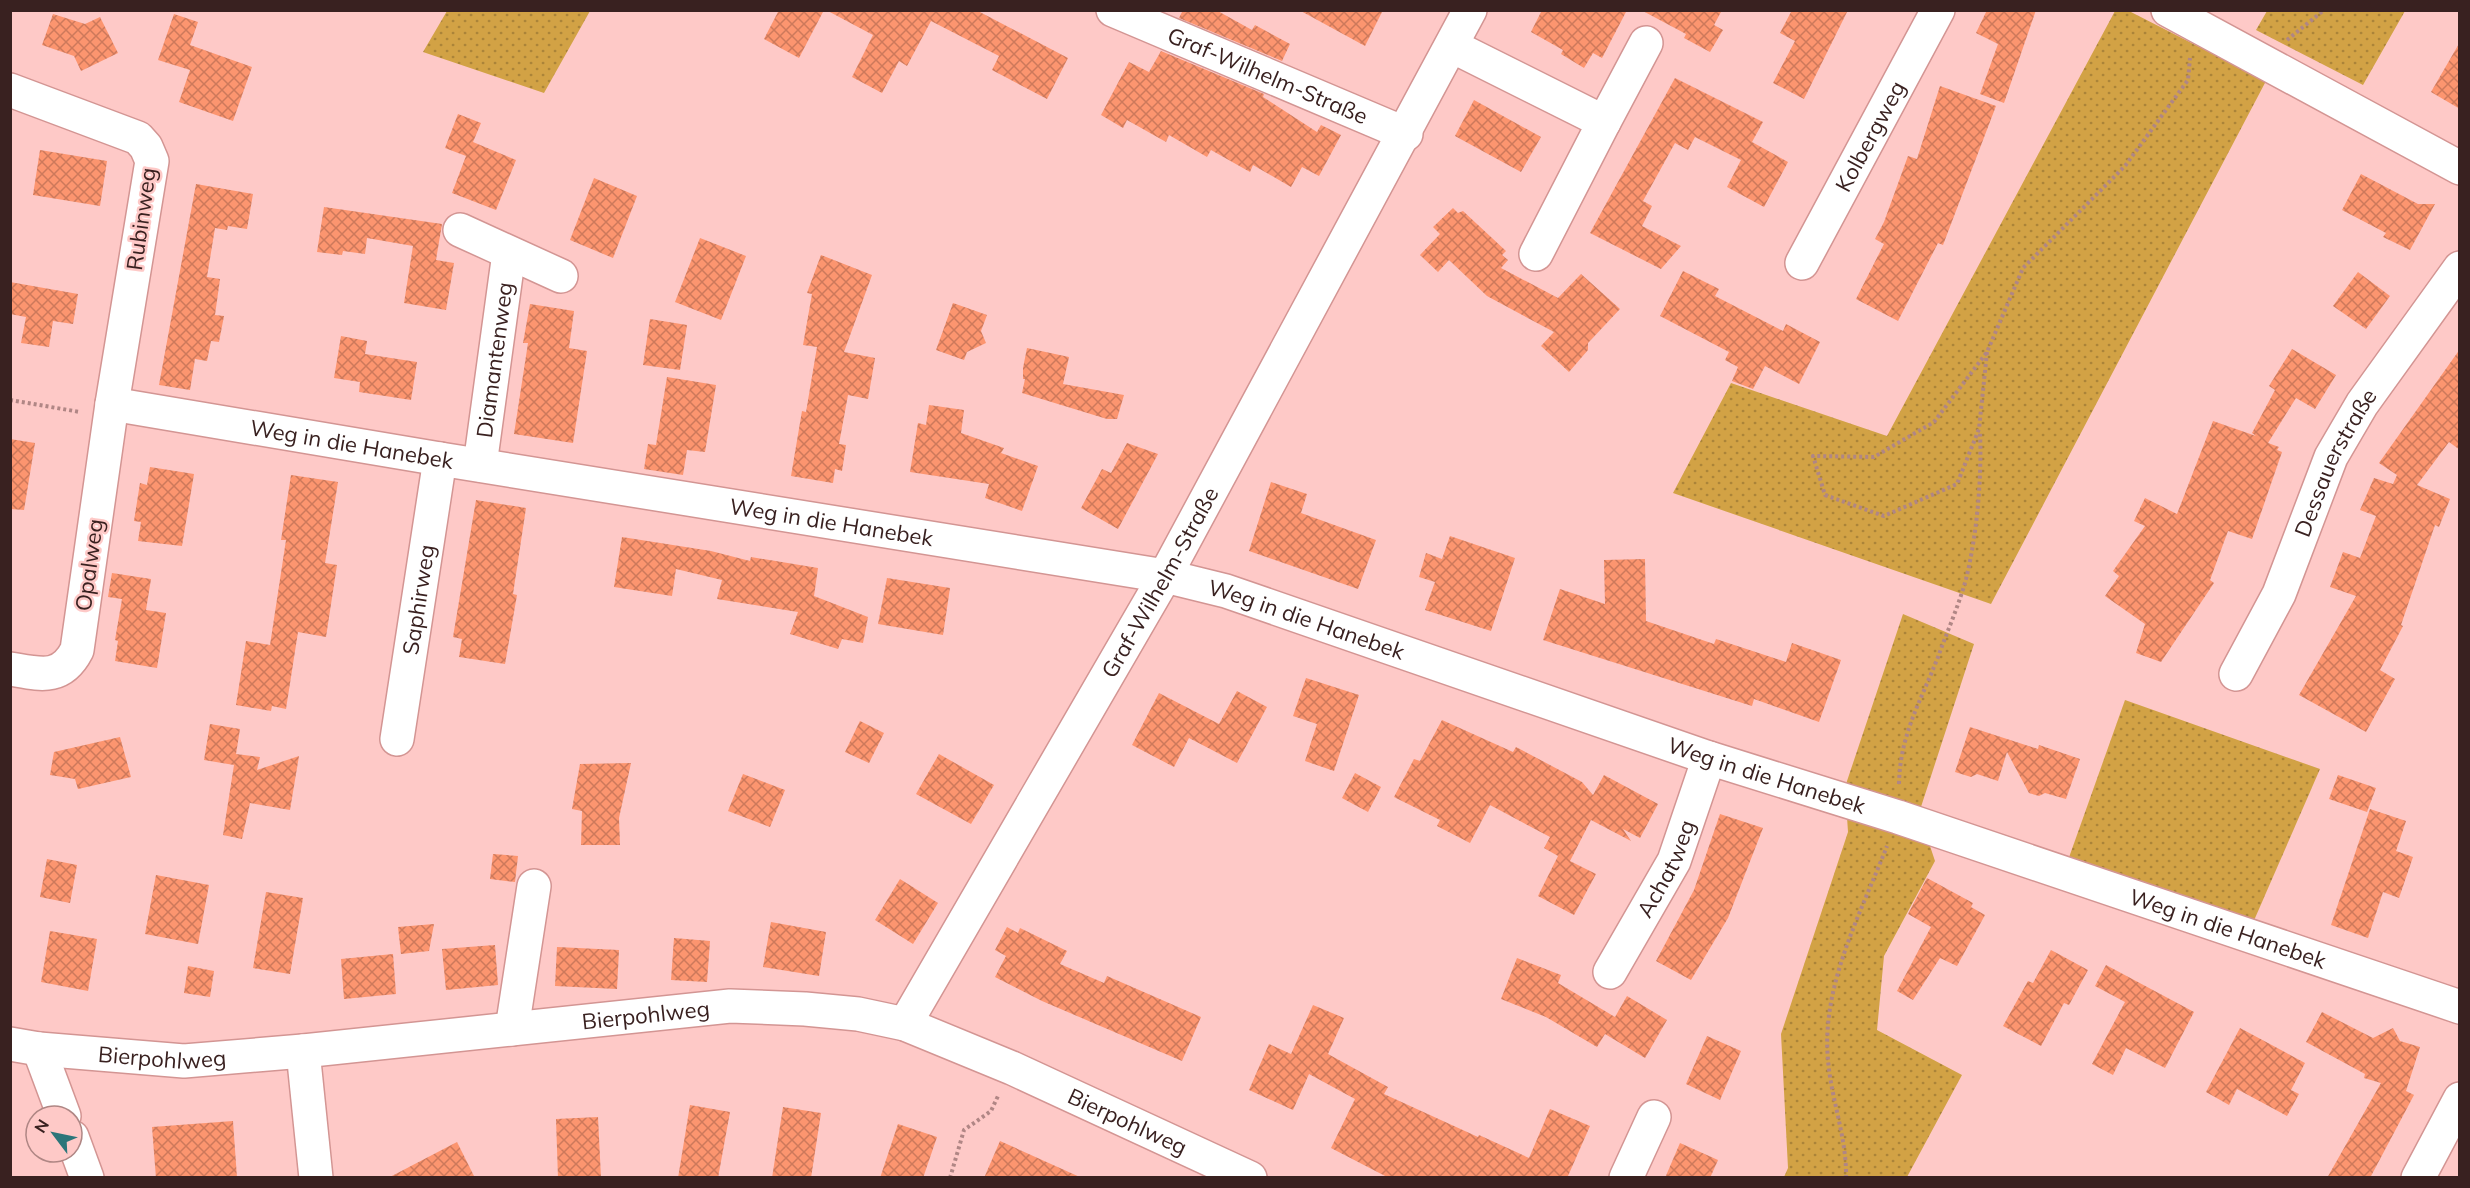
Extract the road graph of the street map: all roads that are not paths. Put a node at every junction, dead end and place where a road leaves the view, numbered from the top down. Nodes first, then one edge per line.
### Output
1 (1470, 10) edge
2 (1938, 10) edge
3 (1121, 15) edge
4 (2181, 17) edge
5 (1646, 43) dead end
6 (1452, 46) junction
7 (10, 90) edge
8 (1604, 122) junction
9 (1406, 134) junction
10 (2460, 168) edge
11 (460, 230) dead end
12 (509, 253) junction
13 (1536, 255) dead end
14 (1802, 263) dead end
15 (2460, 268) edge
16 (561, 276) dead end
17 (112, 404) junction
18 (440, 459) junction
19 (480, 465) junction
20 (1165, 576) junction
21 (10, 669) edge
22 (2236, 674) dead end
23 (397, 739) dead end
24 (1709, 758) junction
25 (534, 886) dead end
26 (1610, 972) dead end
27 (2460, 1007) edge
28 (905, 1024) junction
29 (512, 1029) junction
30 (25, 1046) edge
31 (303, 1051) junction
32 (2460, 1099) edge
33 (57, 1104) edge
34 (1654, 1117) dead end
35 (316, 1178) edge
36 (1250, 1178) edge
37 (1626, 1178) edge
38 (2418, 1178) edge

1 - 6 street, Graf-Wilhelm-Straße
2 - 14 street, Kolbergweg
3 - 9 street, Graf-Wilhelm-Straße
4 - 10 street
5 - 8 street
6 - 8 street
6 - 9 street, Graf-Wilhelm-Straße
7 - 17 street, Rubinweg
8 - 13 street
9 - 20 street, Graf-Wilhelm-Straße
11 - 12 street, Diamantenweg
12 - 16 street, Diamantenweg
12 - 19 street, Diamantenweg
15 - 22 street, Dessauerstraße
17 - 18 street, Weg in die Hanebek
17 - 21 street, Opalweg
18 - 19 street, Weg in die Hanebek
18 - 23 street, Saphirweg
19 - 20 street, Weg in die Hanebek
20 - 24 street, Weg in die Hanebek
20 - 28 street, Graf-Wilhelm-Straße
24 - 26 street, Achatweg
24 - 27 street, Weg in die Hanebek
25 - 29 street
28 - 29 street, Bierpohlweg
28 - 36 street, Bierpohlweg
29 - 31 street, Bierpohlweg
30 - 31 street, Bierpohlweg
30 - 33 street
31 - 35 street
32 - 38 street
34 - 37 street

